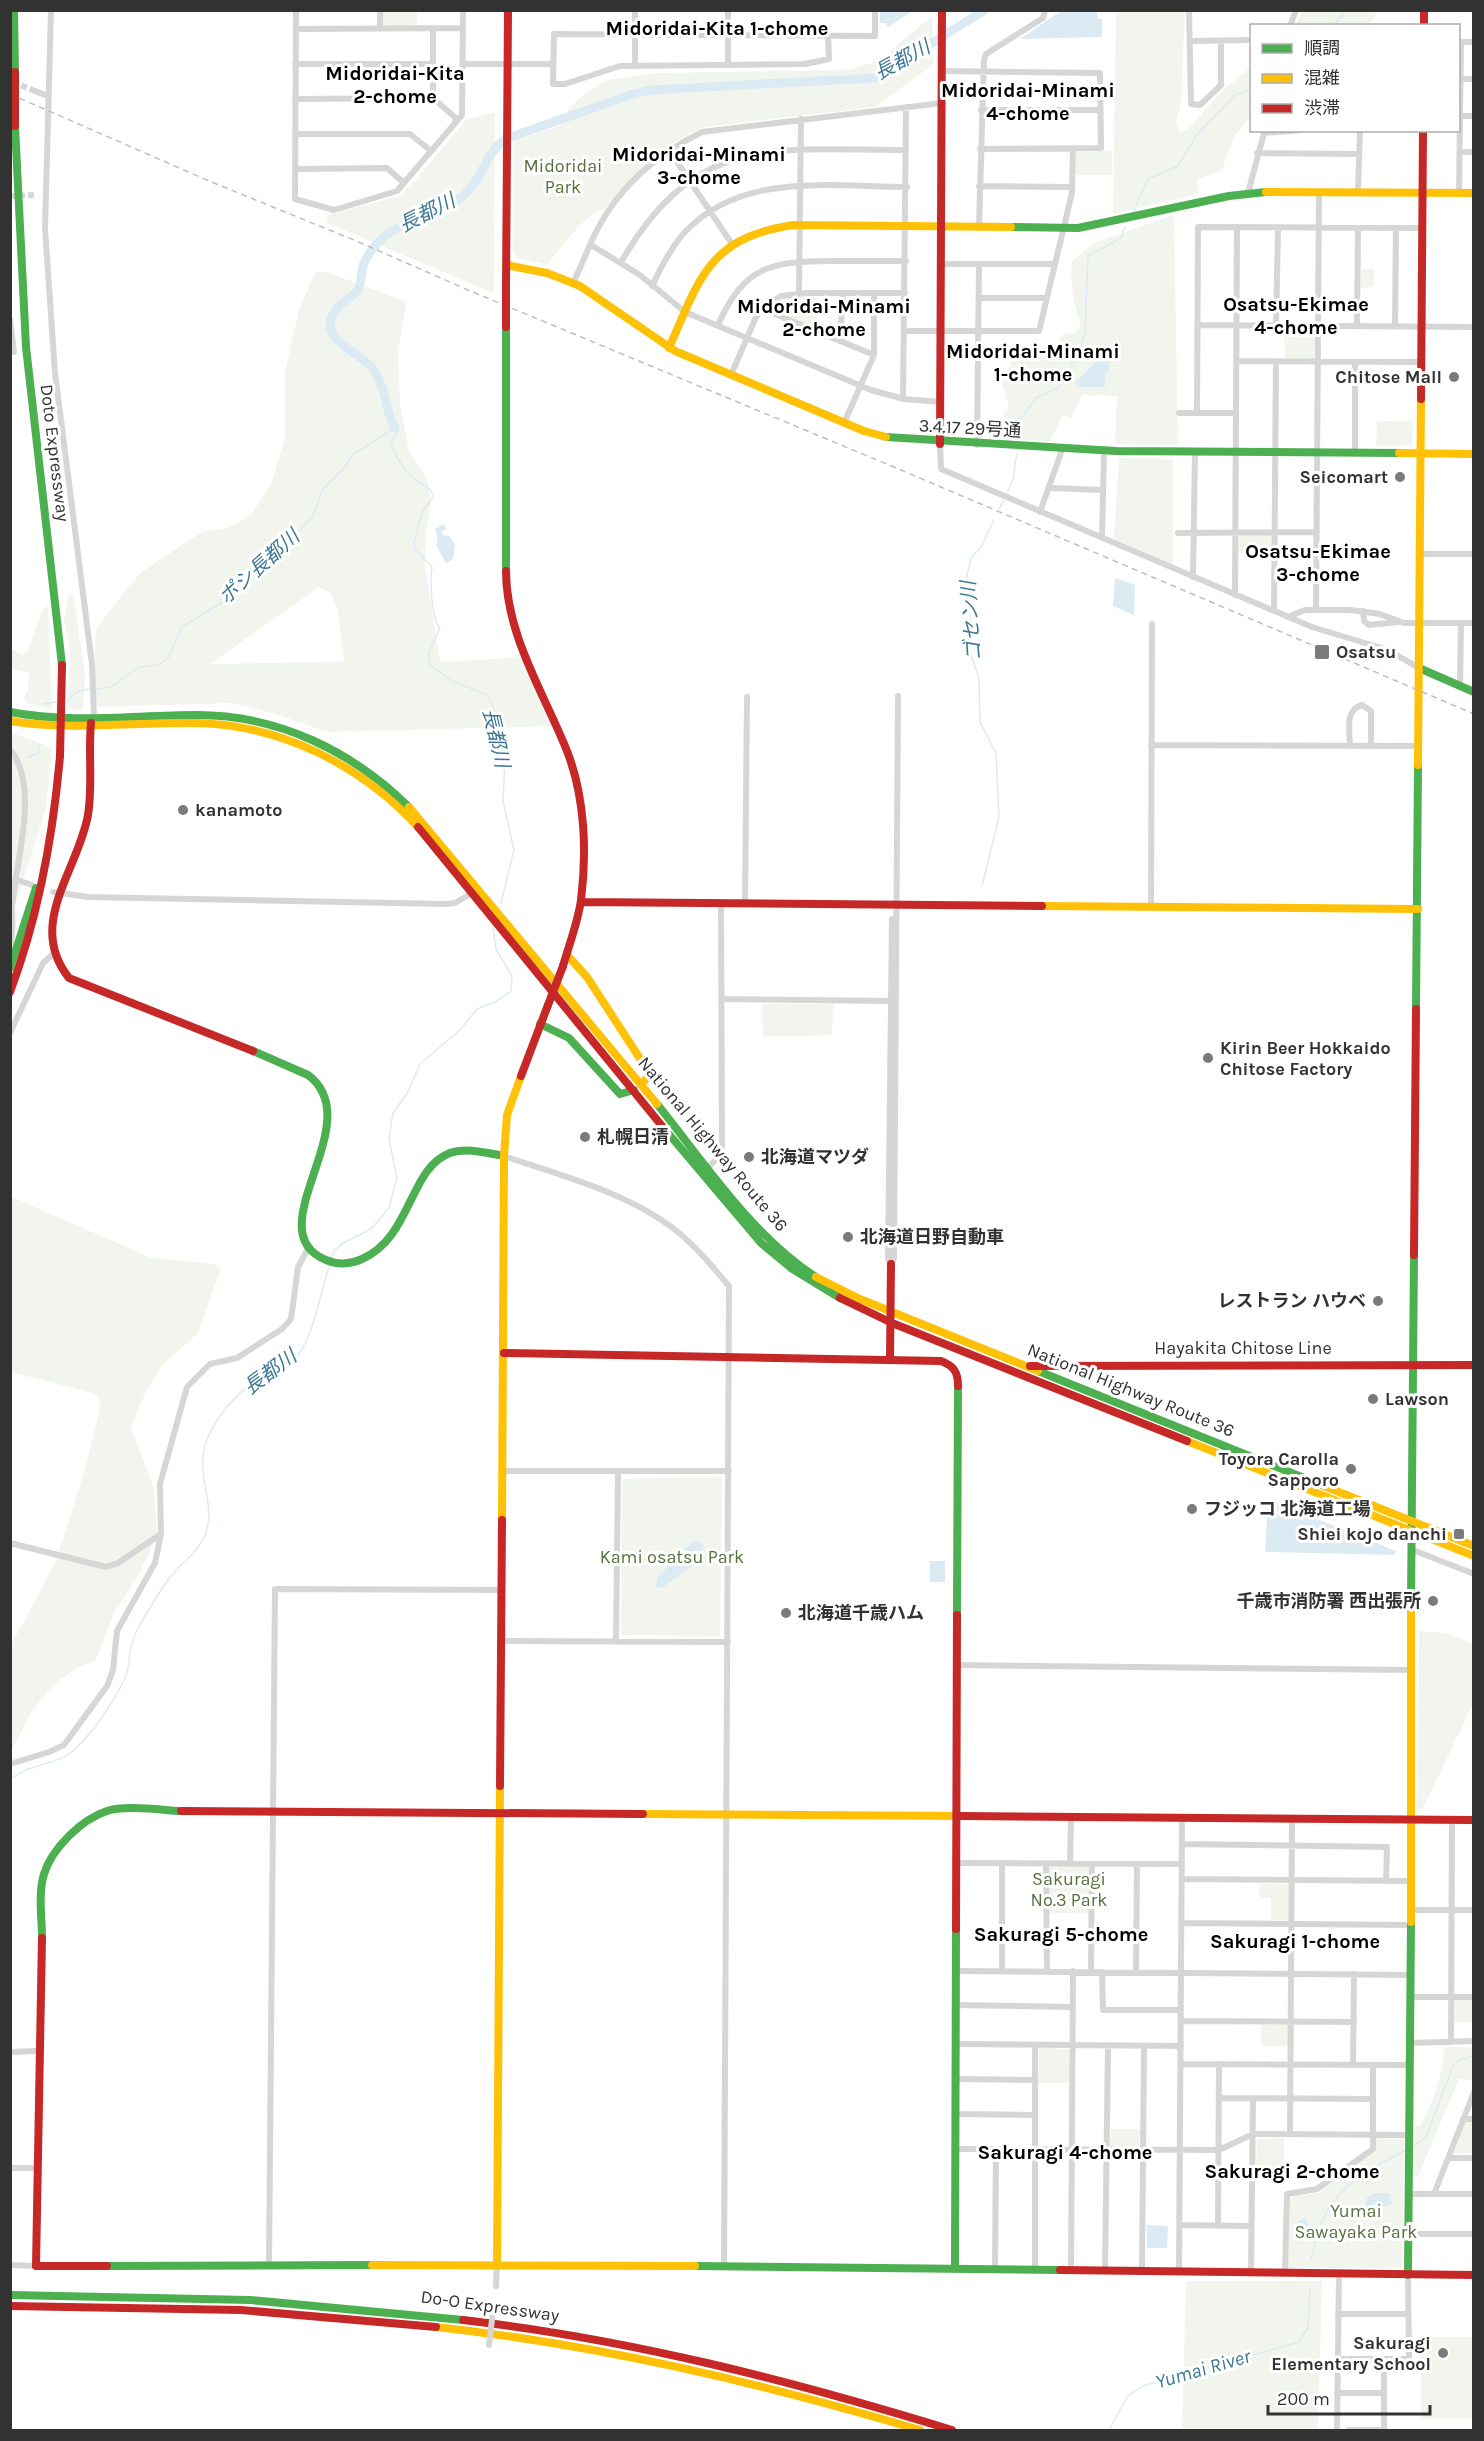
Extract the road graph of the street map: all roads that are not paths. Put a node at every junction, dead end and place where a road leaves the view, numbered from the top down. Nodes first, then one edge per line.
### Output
1 (14, 10) edge
2 (51, 10) edge
3 (296, 10) edge
4 (380, 10) edge
5 (463, 10) edge
6 (508, 10) edge
7 (635, 10) edge
8 (728, 10) edge
9 (875, 10) edge
10 (1045, 10) edge
11 (1190, 10) edge
12 (942, 13) edge
13 (433, 28) junction
14 (463, 28) junction
15 (296, 29) junction
16 (380, 29) junction
17 (634, 35) junction
18 (727, 35) junction
19 (828, 36) junction
20 (1221, 40) junction
21 (1250, 40) edge
22 (1190, 41) junction
23 (1460, 42) edge
24 (1473, 42) edge
25 (295, 64) junction
26 (433, 64) junction
27 (463, 64) junction
28 (508, 64) junction
29 (553, 64) junction
30 (635, 65) junction
31 (728, 65) junction
32 (943, 71) junction
33 (982, 71) junction
34 (1460, 79) junction
35 (1473, 79) edge
36 (35, 91) tunnel mouth
37 (48, 96) junction
38 (433, 98) junction
39 (295, 99) junction
40 (942, 103) junction
41 (906, 108) junction
42 (981, 110) junction
43 (1100, 110) junction
44 (1460, 116) junction
45 (1473, 116) edge
46 (801, 119) junction
47 (458, 120) junction
48 (1276, 132) edge
49 (1360, 132) edge
50 (1423, 132) edge
51 (295, 134) junction
52 (980, 149) junction
53 (1073, 149) junction
54 (669, 150) junction
55 (801, 150) junction
56 (906, 150) junction
57 (431, 151) junction
58 (1460, 152) junction
59 (1473, 152) edge
60 (1257, 153) junction
61 (1359, 154) junction
62 (295, 169) junction
63 (690, 180) junction
64 (404, 183) junction
65 (979, 186) junction
66 (801, 187) junction
67 (906, 187) junction
68 (1072, 187) junction
69 (1319, 192) junction
70 (1358, 192) junction
71 (1248, 193) junction
72 (1423, 193) junction
73 (1460, 193) junction
74 (1473, 193) edge
75 (45, 194) junction
76 (37, 195) tunnel mouth
77 (710, 211) junction
78 (801, 225) junction
79 (907, 226) junction
80 (941, 226) junction
81 (979, 227) junction
82 (1237, 227) junction
83 (1319, 227) junction
84 (1062, 228) junction
85 (1278, 228) junction
86 (1358, 228) junction
87 (1396, 228) junction
88 (1423, 228) junction
89 (732, 244) junction
90 (591, 245) junction
91 (800, 261) junction
92 (906, 261) junction
93 (621, 262) junction
94 (941, 264) junction
95 (979, 264) junction
96 (1054, 264) junction
97 (506, 265) junction
98 (573, 283) junction
99 (652, 286) junction
100 (799, 293) junction
101 (843, 293) junction
102 (874, 293) junction
103 (905, 293) junction
104 (979, 298) junction
105 (1046, 298) junction
106 (763, 309) junction
107 (685, 312) junction
108 (10, 319) edge
109 (718, 325) junction
110 (1199, 325) junction
111 (1237, 325) junction
112 (1276, 326) junction
113 (1319, 326) junction
114 (1357, 326) junction
115 (1395, 326) junction
116 (1423, 326) junction
117 (1473, 327) edge
118 (904, 331) junction
119 (941, 332) junction
120 (978, 332) junction
121 (747, 338) junction
122 (840, 341) junction
123 (669, 348) junction
124 (14, 352) dead end
125 (874, 355) junction
126 (1237, 361) junction
127 (1276, 362) junction
128 (1422, 362) junction
129 (1319, 363) junction
130 (1355, 363) junction
131 (731, 375) junction
132 (861, 386) junction
133 (903, 399) junction
134 (941, 402) junction
135 (1179, 413) dead end
136 (1197, 413) junction
137 (1236, 413) junction
138 (844, 423) junction
139 (940, 444) junction
140 (977, 446) junction
141 (1062, 450) junction
142 (1104, 451) junction
143 (1195, 452) junction
144 (1236, 452) junction
145 (1275, 452) junction
146 (1318, 452) junction
147 (1355, 453) junction
148 (1420, 453) junction
149 (1473, 454) edge
150 (1050, 488) junction
151 (1103, 490) junction
152 (1040, 512) junction
153 (1235, 532) junction
154 (1275, 532) junction
155 (1317, 532) junction
156 (1178, 533) dead end
157 (1194, 533) junction
158 (1102, 538) junction
159 (1419, 554) junction
160 (1473, 554) edge
161 (1193, 577) junction
162 (1235, 595) junction
163 (1316, 610) junction
164 (1274, 611) junction
165 (1363, 611) junction
166 (1288, 617) junction
167 (1399, 622) junction
168 (1419, 622) junction
169 (1461, 623) junction
170 (1473, 623) edge
171 (1152, 624) dead end
172 (1419, 668) junction
173 (1460, 687) junction
174 (1473, 692) edge
175 (898, 696) dead end
176 (747, 697) dead end
177 (10, 712) edge
178 (10, 721) edge
179 (92, 723) junction
180 (1151, 745) junction
181 (1350, 746) junction
182 (1371, 746) junction
183 (1418, 746) junction
184 (10, 749) edge
185 (60, 756) junction
186 (16, 880) junction
187 (32, 885) dead end
188 (57, 893) junction
189 (473, 893) junction
190 (581, 902) junction
191 (721, 904) junction
192 (745, 904) junction
193 (894, 907) junction
194 (1151, 908) junction
195 (1418, 909) junction
196 (10, 945) edge
197 (53, 954) junction
198 (567, 955) junction
199 (10, 968) edge
200 (10, 992) edge
201 (722, 999) junction
202 (892, 1001) junction
203 (540, 1024) junction
204 (10, 1032) edge
205 (638, 1088) junction
206 (504, 1156) junction
207 (705, 1169) junction
208 (309, 1246) junction
209 (891, 1264) joint
210 (891, 1312) junction
211 (891, 1323) junction
212 (504, 1353) junction
213 (730, 1356) junction
214 (890, 1359) junction
215 (1414, 1365) junction
216 (1473, 1365) edge
217 (1028, 1366) junction
218 (1013, 1370) junction
219 (504, 1471) junction
220 (618, 1471) junction
221 (729, 1471) junction
222 (1413, 1521) junction
223 (1413, 1532) junction
224 (160, 1534) junction
225 (10, 1543) edge
226 (1473, 1546) edge
227 (1413, 1550) junction
228 (1473, 1556) edge
229 (1473, 1574) edge
230 (502, 1590) junction
231 (501, 1641) junction
232 (616, 1642) junction
233 (728, 1642) junction
234 (956, 1665) junction
235 (1410, 1670) junction
236 (10, 1764) edge
237 (273, 1810) junction
238 (499, 1812) junction
239 (728, 1816) junction
240 (1182, 1816) junction
241 (955, 1817) junction
242 (1071, 1817) junction
243 (1292, 1818) junction
244 (1412, 1819) junction
245 (1452, 1820) junction
246 (1473, 1820) edge
247 (1182, 1844) junction
248 (1292, 1845) junction
249 (955, 1863) junction
250 (1002, 1863) junction
251 (1046, 1864) junction
252 (1070, 1864) junction
253 (1092, 1864) junction
254 (1137, 1864) junction
255 (1182, 1864) junction
256 (1182, 1879) junction
257 (1292, 1880) junction
258 (1386, 1881) junction
259 (1412, 1881) junction
260 (1412, 1910) junction
261 (1452, 1910) junction
262 (1473, 1910) edge
263 (1182, 1923) junction
264 (1291, 1924) junction
265 (1411, 1925) junction
266 (955, 1971) junction
267 (1002, 1971) junction
268 (1047, 1971) junction
269 (1073, 1971) junction
270 (1091, 1971) junction
271 (1102, 1972) junction
272 (1136, 1972) junction
273 (1181, 1972) junction
274 (1292, 1973) junction
275 (1354, 1974) junction
276 (1411, 1975) junction
277 (1411, 1997) junction
278 (1451, 1997) junction
279 (1473, 1997) edge
280 (955, 2005) junction
281 (1073, 2007) junction
282 (1181, 2010) junction
283 (1181, 2021) junction
284 (1291, 2022) junction
285 (1354, 2022) junction
286 (1473, 2041) edge
287 (1451, 2042) junction
288 (1410, 2043) junction
289 (955, 2044) junction
290 (1035, 2044) junction
291 (1072, 2045) junction
292 (1108, 2046) junction
293 (1144, 2046) junction
294 (1181, 2046) junction
295 (38, 2051) junction
296 (10, 2052) edge
297 (1181, 2064) junction
298 (1219, 2064) junction
299 (1291, 2064) junction
300 (1353, 2065) junction
301 (1373, 2065) junction
302 (1410, 2065) junction
303 (955, 2079) junction
304 (1035, 2080) junction
305 (1473, 2091) edge
306 (1219, 2098) junction
307 (1252, 2098) junction
308 (1290, 2098) junction
309 (1373, 2099) junction
310 (955, 2115) junction
311 (1035, 2115) junction
312 (1463, 2119) junction
313 (1473, 2119) edge
314 (1253, 2134) junction
315 (1290, 2134) junction
316 (1373, 2135) junction
317 (1409, 2138) junction
318 (955, 2149) junction
319 (996, 2149) junction
320 (1035, 2150) junction
321 (1072, 2150) junction
322 (1107, 2150) junction
323 (1219, 2150) junction
324 (1144, 2151) junction
325 (1180, 2151) junction
326 (1448, 2158) junction
327 (1473, 2158) edge
328 (10, 2168) edge
329 (37, 2168) junction
330 (1409, 2194) junction
331 (1434, 2194) junction
332 (1473, 2194) edge
333 (1180, 2225) junction
334 (1218, 2225) junction
335 (1251, 2226) junction
336 (1409, 2234) junction
337 (1473, 2234) edge
338 (497, 2264) junction
339 (10, 2265) edge
340 (269, 2265) junction
341 (36, 2266) junction
342 (724, 2267) junction
343 (955, 2269) junction
344 (996, 2270) junction
345 (1035, 2270) junction
346 (1071, 2270) junction
347 (1105, 2271) junction
348 (1142, 2271) junction
349 (1179, 2272) junction
350 (1251, 2272) junction
351 (1285, 2273) junction
352 (1339, 2274) junction
353 (1408, 2275) junction
354 (1473, 2275) edge
355 (496, 2286) dead end
356 (10, 2295) edge
357 (10, 2306) edge
358 (493, 2311) dead end
359 (1338, 2314) junction
360 (1408, 2314) junction
361 (489, 2345) dead end
362 (1338, 2359) junction
363 (1384, 2360) junction
364 (1337, 2393) junction
365 (1384, 2393) junction
366 (920, 2430) edge
367 (952, 2430) edge
368 (1337, 2430) edge
369 (1349, 2430) edge
370 (1384, 2430) edge

1 - 185 main road, Doto Expressway, bridge
2 - 37 street
3 - 15 street
4 - 16 street
5 - 14 street
6 - 28 main road
7 - 17 street
8 - 18 street
9 - 19 street
10 - 33 street
11 - 22 street
12 - 32 main road
13 - 14 street
13 - 16 street
13 - 26 street
14 - 27 street
15 - 16 street
15 - 25 street
17 - 18 street
17 - 29 street
17 - 30 street
18 - 19 street
18 - 31 street
19 - 31 street
20 - 21 street
20 - 22 street
20 - 22 street
23 - 24 street
23 - 34 street
25 - 26 street
25 - 39 street
26 - 38 street
27 - 28 street
27 - 47 street
28 - 29 street
28 - 97 main road
29 - 30 street
30 - 31 street
32 - 33 street
32 - 40 main road
33 - 42 street
33 - 43 street
34 - 35 street
34 - 44 street
36 - 37 street
37 - 75 street
38 - 39 street
38 - 47 street
39 - 51 street
40 - 41 street
40 - 80 main road
41 - 46 street
41 - 56 street
42 - 43 street
42 - 52 street
43 - 53 street
44 - 45 street
44 - 58 street
46 - 54 street
46 - 55 street
47 - 57 street
48 - 60 street
49 - 61 street
50 - 72 main road
51 - 57 street
51 - 62 street
52 - 53 street
52 - 65 street
53 - 68 street
54 - 63 street
54 - 90 street
55 - 56 street
55 - 63 street
55 - 66 street
56 - 67 street
57 - 64 street
58 - 59 street
58 - 73 street
60 - 61 street
60 - 71 street
61 - 70 street
62 - 64 street
62 - 64 street
63 - 77 street
63 - 93 street
65 - 68 street
65 - 81 street
66 - 67 street
66 - 77 street
66 - 78 street
67 - 79 street
68 - 84 street
69 - 70 main road
69 - 71 main road
69 - 83 street
70 - 72 main road
71 - 84 main road
72 - 73 main road
72 - 88 main road
73 - 74 main road
75 - 76 street
75 - 179 street
77 - 89 street
77 - 99 street
78 - 79 main road
78 - 89 main road
78 - 91 street
79 - 80 main road
79 - 92 street
80 - 81 main road
80 - 94 main road
81 - 84 main road
82 - 85 street
82 - 110 street
82 - 111 street
83 - 85 street
83 - 86 street
83 - 113 street
84 - 96 street
85 - 112 street
86 - 87 street
86 - 114 street
87 - 88 street
87 - 115 street
88 - 116 main road
89 - 107 main road
90 - 93 street
90 - 98 street
91 - 92 street
91 - 100 street
91 - 109 street
92 - 103 street
93 - 99 street
94 - 95 street
94 - 119 main road
95 - 96 street
95 - 104 street
96 - 105 street
97 - 98 main road, 3.4.17 29号通
97 - 190 main road, bridge
98 - 123 main road, 3.4.17 29号通
99 - 107 street
100 - 101 street
100 - 106 street
101 - 102 street
101 - 122 street
102 - 103 street
102 - 125 street
103 - 118 street
104 - 105 street
104 - 120 street
105 - 120 street
106 - 121 street
106 - 122 street
107 - 109 street
107 - 123 main road
108 - 124 street
109 - 121 street
110 - 111 street
110 - 136 street
111 - 112 street
111 - 126 street
112 - 113 street
113 - 114 street
113 - 129 street
114 - 115 street
115 - 116 street
116 - 117 street
116 - 128 main road
118 - 119 street
118 - 133 street
119 - 120 street
119 - 134 main road
120 - 140 street
121 - 131 street
121 - 132 street
122 - 125 street
123 - 131 main road, 3.4.17 29号通
125 - 132 street
126 - 127 street
126 - 137 street
127 - 129 street
127 - 145 street
128 - 130 street
128 - 148 main road
129 - 130 street
129 - 146 street
130 - 147 street
131 - 138 main road, 3.4.17 29号通
132 - 133 street
132 - 138 street
133 - 134 street
134 - 139 main road
135 - 136 street
136 - 137 street
137 - 144 street
138 - 139 main road, 3.4.17 29号通
139 - 140 main road, 3.4.17 29号通
139 - 152 street
140 - 141 main road, 3.4.17 29号通
141 - 142 main road, 3.4.17 29号通
141 - 150 street
142 - 143 main road, 3.4.17 29号通
142 - 151 street
143 - 144 main road, 3.4.17 29号通
143 - 157 street
144 - 145 main road, 3.4.17 29号通
144 - 153 street
145 - 146 main road, 3.4.17 29号通
145 - 154 street
146 - 147 main road, 3.4.17 29号通
146 - 155 street
147 - 148 main road, 3.4.17 29号通
148 - 149 main road, 3.4.17 29号通
148 - 159 main road
150 - 151 street
150 - 152 street
151 - 158 street
152 - 158 street
153 - 154 street
153 - 157 street
153 - 162 street
154 - 155 street
154 - 164 street
155 - 163 street
156 - 157 street
157 - 161 street
158 - 161 street
159 - 160 street
159 - 168 main road
161 - 162 street
162 - 164 street
163 - 165 street
163 - 166 street
164 - 166 street
165 - 167 street
165 - 167 street
166 - 172 street
167 - 168 street
168 - 169 street
168 - 172 main road
169 - 170 street
169 - 173 street
171 - 180 street
172 - 173 main road
172 - 183 main road
173 - 174 main road
175 - 193 street
176 - 192 street
177 - 179 main road, National Highway Route 36
178 - 179 main road, National Highway Route 36
179 - 188 main road
179 - 189 main road, National Highway Route 36
179 - 205 main road, National Highway Route 36
180 - 181 street
180 - 194 street
181 - 182 street
181 - 182 street
182 - 183 street
183 - 195 main road
184 - 186 street
185 - 199 main road, Doto Expressway
185 - 200 main road, Doto Expressway
186 - 187 street
186 - 196 street
188 - 189 street
188 - 197 main road
189 - 205 main road, National Highway Route 36
190 - 191 main road
190 - 198 main road
191 - 192 main road
191 - 201 street
192 - 193 main road
193 - 194 main road
193 - 202 street
194 - 195 main road
195 - 215 main road
197 - 204 street
197 - 208 main road
198 - 203 main road, bridge
198 - 205 main road
201 - 202 street
201 - 207 street
202 - 209 street
203 - 205 main road
203 - 206 main road
205 - 207 main road, National Highway Route 36
206 - 208 main road
206 - 212 main road
206 - 213 street
207 - 210 main road, National Highway Route 36
207 - 211 main road, National Highway Route 36
208 - 224 street
209 - 210 main road
210 - 211 main road
210 - 217 main road, National Highway Route 36
211 - 214 main road
211 - 218 main road, National Highway Route 36
212 - 213 main road
212 - 219 main road
213 - 214 main road
213 - 221 street
214 - 234 main road
215 - 216 main road, Hayakita Chitose Line
215 - 217 main road, Hayakita Chitose Line
215 - 222 main road
217 - 218 main road, Hayakita Chitose Line
217 - 222 main road, National Highway Route 36
218 - 223 main road, National Highway Route 36
219 - 220 street
219 - 230 main road
220 - 221 street
220 - 232 street
221 - 233 street
222 - 223 main road
222 - 226 main road, National Highway Route 36
223 - 227 main road
223 - 228 main road, National Highway Route 36
224 - 225 street
224 - 236 street
227 - 229 street
227 - 235 main road
230 - 231 main road
230 - 237 street
231 - 232 street
231 - 238 main road
232 - 233 street
233 - 239 street
234 - 235 street
234 - 241 main road
235 - 244 main road
237 - 238 main road
237 - 295 main road
237 - 340 street
238 - 239 main road
238 - 338 main road
239 - 241 main road
239 - 342 street
240 - 242 main road
240 - 243 main road
240 - 247 street
241 - 242 main road
241 - 249 main road
242 - 252 street
243 - 244 main road
243 - 248 street
244 - 245 main road
244 - 259 main road
245 - 246 main road
245 - 261 street
247 - 248 street
247 - 255 street
248 - 257 street
248 - 258 street
249 - 250 street
249 - 266 main road
250 - 251 street
250 - 267 street
251 - 252 street
251 - 268 street
252 - 253 street
253 - 254 street
253 - 270 street
254 - 255 street
254 - 272 street
255 - 256 street
256 - 257 street
256 - 263 street
257 - 258 street
257 - 264 street
258 - 259 street
259 - 260 main road
260 - 261 street
260 - 265 main road
261 - 262 street
261 - 278 street
263 - 264 street
263 - 273 street
264 - 265 street
264 - 274 street
265 - 276 main road
266 - 267 street
266 - 280 main road
267 - 268 street
268 - 269 street
269 - 270 street
269 - 281 street
270 - 271 street
271 - 272 street
271 - 282 street
272 - 273 street
273 - 274 street
273 - 282 street
274 - 275 street
274 - 284 street
275 - 276 street
275 - 285 street
276 - 277 main road
277 - 278 street
277 - 288 main road
278 - 279 street
278 - 287 street
280 - 281 street
280 - 289 main road
281 - 291 street
282 - 283 street
283 - 284 street
283 - 294 street
284 - 285 street
284 - 299 street
285 - 300 street
286 - 287 street
287 - 288 street
288 - 302 main road
289 - 290 street
289 - 303 main road
290 - 291 street
290 - 304 street
291 - 292 street
291 - 321 street
292 - 293 street
292 - 322 street
293 - 294 street
293 - 324 street
294 - 297 street
295 - 296 street
295 - 329 main road
297 - 298 street
297 - 325 street
298 - 299 street
298 - 306 street
299 - 300 street
299 - 308 street
300 - 301 street
301 - 302 street
301 - 309 street
302 - 317 main road
303 - 304 street
303 - 310 main road
304 - 311 street
305 - 312 street
306 - 307 street
306 - 323 street
307 - 308 street
307 - 314 street
308 - 309 street
308 - 315 street
309 - 316 street
310 - 311 street
310 - 318 main road
311 - 320 street
312 - 313 street
312 - 326 street
314 - 315 street
314 - 323 street
314 - 335 street
315 - 316 street
316 - 317 street
316 - 351 street
317 - 330 main road
318 - 319 street
318 - 343 main road
319 - 320 street
319 - 344 street
320 - 321 street
320 - 345 street
321 - 322 street
321 - 346 street
322 - 324 street
322 - 347 street
323 - 325 street
323 - 334 street
324 - 325 street
324 - 348 street
325 - 333 street
326 - 327 street
326 - 331 street
328 - 329 street
329 - 341 main road
330 - 331 street
330 - 336 main road
331 - 332 street
333 - 334 street
333 - 349 street
334 - 335 street
335 - 350 street
336 - 337 street
336 - 353 main road
338 - 340 main road
338 - 342 main road
338 - 355 street
339 - 341 street
340 - 341 main road
342 - 343 main road
343 - 344 main road
344 - 345 main road
345 - 346 main road
346 - 347 main road
347 - 348 main road
348 - 349 main road
349 - 350 main road
350 - 351 main road
351 - 352 main road
352 - 353 main road
352 - 359 street
353 - 354 main road
353 - 360 street
356 - 367 main road, Do-O Expressway
357 - 366 main road, Do-O Expressway
358 - 361 street, bridge
359 - 360 street
359 - 362 street
360 - 363 street
362 - 363 street
362 - 364 street
363 - 365 street
364 - 365 street
364 - 368 street
365 - 370 street
369 - 370 street

